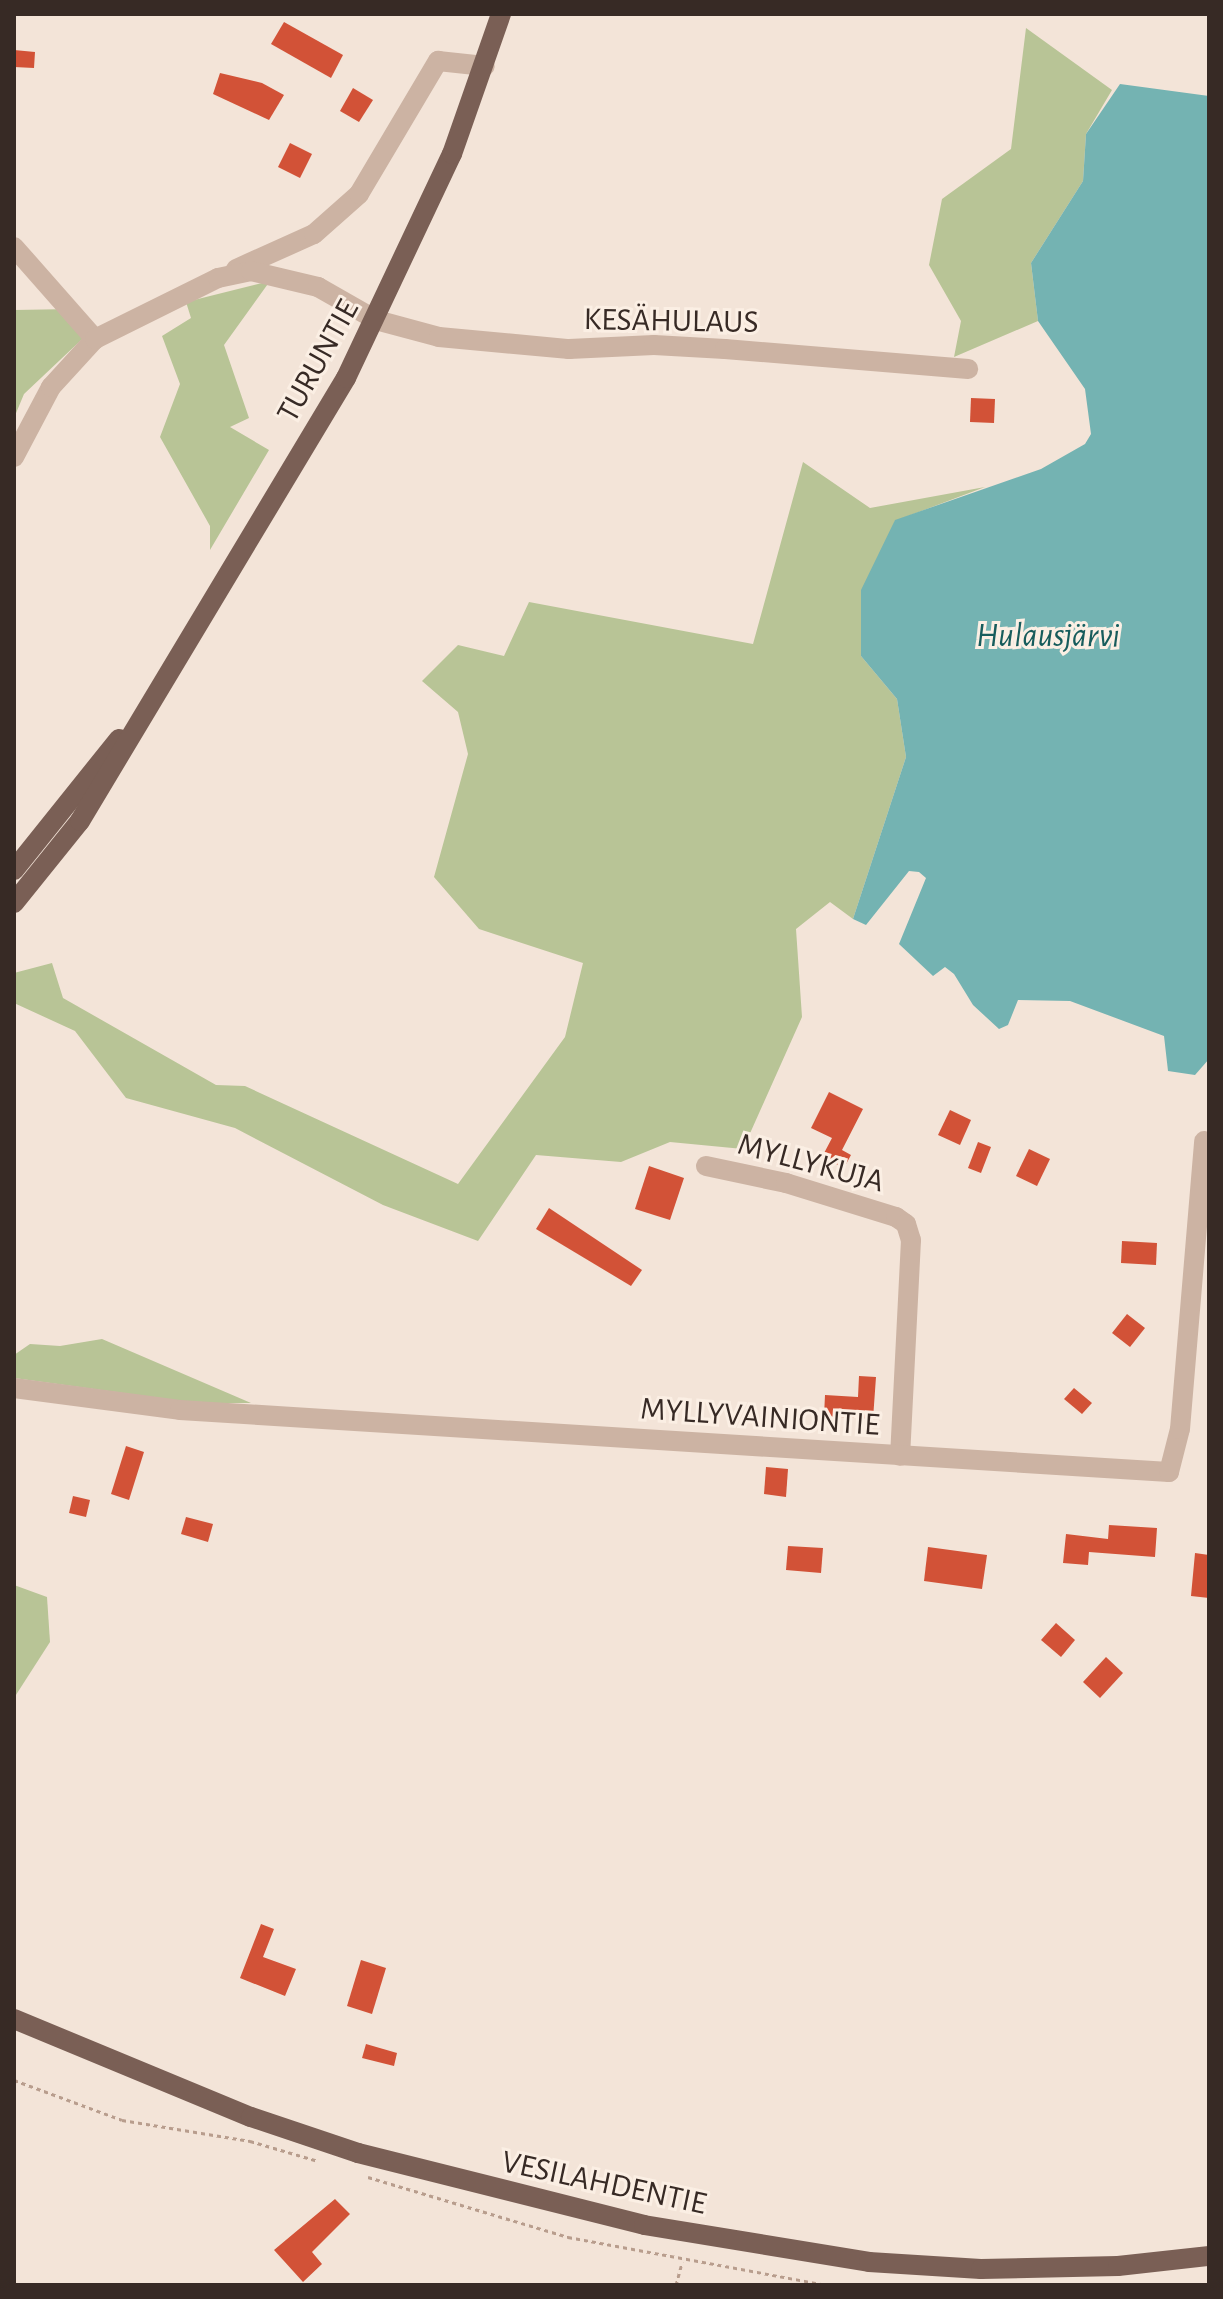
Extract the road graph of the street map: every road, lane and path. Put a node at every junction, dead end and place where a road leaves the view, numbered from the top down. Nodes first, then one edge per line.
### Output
1 (501, 14) edge
2 (485, 66) junction
3 (14, 247) edge
4 (218, 278) junction
5 (376, 320) junction
6 (95, 339) junction
7 (968, 369) dead end
8 (14, 457) edge
9 (141, 715) junction
10 (14, 870) edge
11 (14, 903) edge
12 (1204, 1141) dead end
13 (706, 1166) dead end
14 (14, 1388) edge
15 (900, 1456) junction
16 (14, 2019) edge
17 (14, 2080) edge
18 (331, 2165) dead end
19 (360, 2174) dead end
20 (1209, 2256) edge
21 (682, 2261) junction
22 (676, 2285) edge
23 (828, 2285) edge

1 - 2 main road, TURUNTIE
2 - 4 street
2 - 5 main road, TURUNTIE
3 - 6 street
4 - 5 street, KESÄHULAUS
4 - 6 street
5 - 7 street, KESÄHULAUS
5 - 9 main road, TURUNTIE
6 - 8 street
9 - 10 main road, TURUNTIE
9 - 11 main road, TURUNTIE
12 - 15 street, MYLLYVAINIONTIE
13 - 15 street, MYLLYKUJA
14 - 15 street, MYLLYVAINIONTIE
16 - 20 main road, VESILAHDENTIE
17 - 18 path
19 - 21 path
21 - 22 path
21 - 23 path

